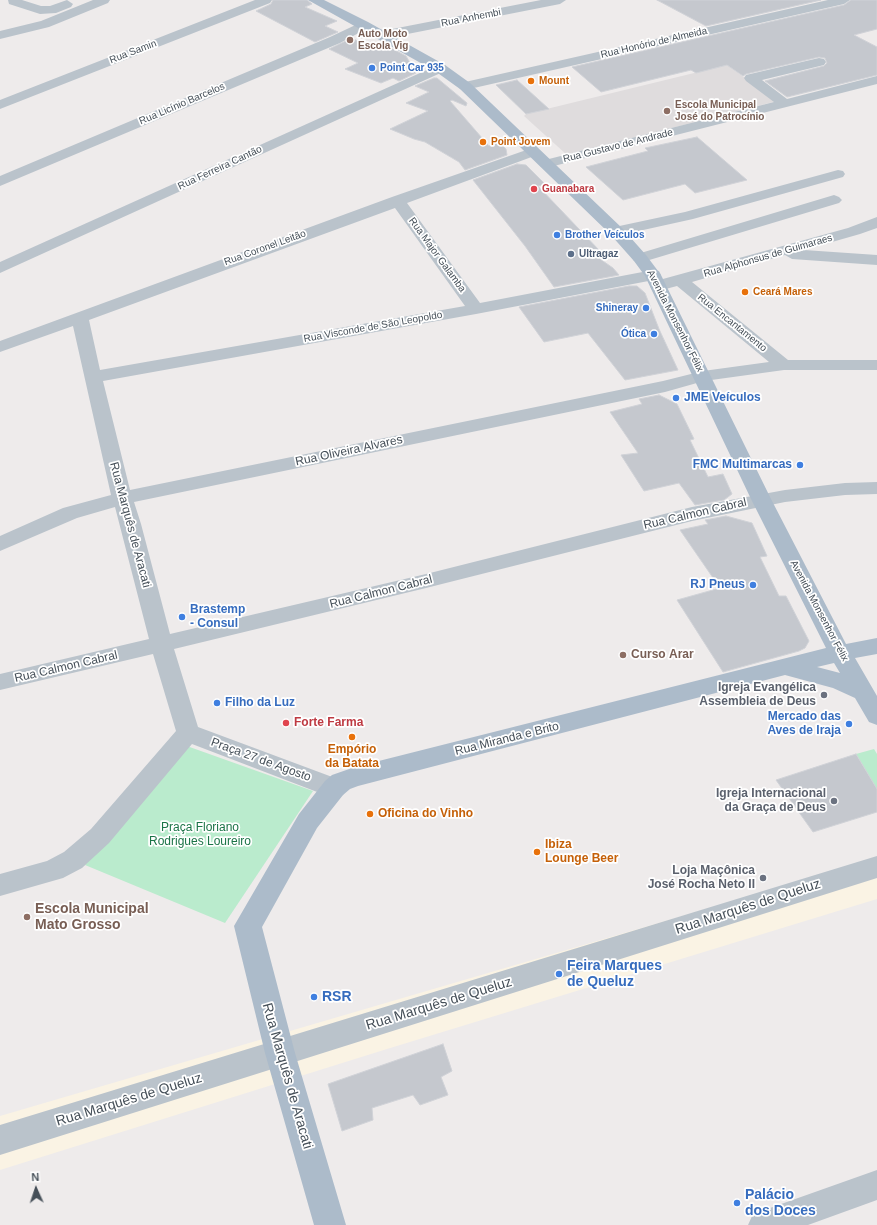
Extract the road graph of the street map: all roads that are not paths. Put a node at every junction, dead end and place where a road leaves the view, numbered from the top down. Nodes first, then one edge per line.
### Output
1 (37, 0) edge
2 (78, 0) edge
3 (104, 0) edge
4 (266, 0) edge
5 (316, 0) edge
6 (560, 0) edge
7 (844, 0) edge
8 (13, 1) edge
9 (59, 8) junction
10 (364, 25) junction
11 (0, 35) edge
12 (382, 35) junction
13 (819, 62) dead end
14 (440, 68) junction
15 (877, 80) edge
16 (465, 86) junction
17 (785, 104) junction
18 (0, 105) edge
19 (532, 152) junction
20 (546, 164) junction
21 (838, 174) dead end
22 (0, 181) edge
23 (397, 200) junction
24 (834, 200) dead end
25 (877, 222) edge
26 (616, 231) junction
27 (779, 253) junction
28 (640, 258) junction
29 (877, 260) edge
30 (0, 268) edge
31 (680, 280) junction
32 (656, 281) junction
33 (476, 309) junction
34 (80, 316) junction
35 (0, 346) edge
36 (784, 365) junction
37 (877, 365) edge
38 (703, 376) junction
39 (93, 377) junction
40 (877, 488) edge
41 (122, 498) junction
42 (761, 499) junction
43 (0, 544) edge
44 (822, 618) junction
45 (163, 644) junction
46 (877, 646) edge
47 (840, 653) junction
48 (785, 667) junction
49 (0, 682) edge
50 (863, 692) junction
51 (877, 716) edge
52 (188, 733) junction
53 (334, 788) junction
54 (877, 867) edge
55 (0, 885) edge
56 (248, 926) joint
57 (280, 1053) junction
58 (0, 1140) edge
59 (877, 1185) edge
60 (330, 1225) edge
61 (764, 1225) edge

1 - 9 street
2 - 9 street
3 - 11 street
4 - 18 street, Rua Samin
5 - 10 main road, Avenida Monsenhor Félix
6 - 12 street, Rua Anhembi
7 - 16 street, Rua Honório de Almeida
8 - 9 street
10 - 12 main road, Avenida Monsenhor Félix
10 - 22 street, Rua Licínio Barcelos
12 - 14 main road, Avenida Monsenhor Félix
13 - 17 street
14 - 16 main road, Avenida Monsenhor Félix
14 - 30 street, Rua Ferreira Cantão
15 - 17 street, Rua Gustavo de Andrade
16 - 19 main road, Avenida Monsenhor Félix
17 - 20 street, Rua Gustavo de Andrade
19 - 20 main road, Avenida Monsenhor Félix
19 - 23 street, Rua Coronel Leitão
20 - 26 main road, Avenida Monsenhor Félix
21 - 26 street
23 - 33 street, Rua Major Galamba
23 - 34 street, Rua Coronel Leitão
24 - 28 street
25 - 27 street, Rua Alphonsus de Guimaraes
26 - 28 main road, Avenida Monsenhor Félix
27 - 29 street
27 - 31 street, Rua Alphonsus de Guimaraes
28 - 32 main road, Avenida Monsenhor Félix
31 - 32 street, Rua Alphonsus de Guimaraes
31 - 36 street, Rua Encantamento
32 - 33 street, Rua Visconde de São Leopoldo
32 - 38 main road, Avenida Monsenhor Félix
33 - 39 street, Rua Visconde de São Leopoldo
34 - 35 street, Rua Coronel Leitão
34 - 39 street, Rua Marquês de Aracati
36 - 37 street, Rua Oliveira Alvares
36 - 38 street, Rua Oliveira Alvares
38 - 41 street, Rua Oliveira Alvares
38 - 42 main road, Avenida Monsenhor Félix
39 - 41 street, Rua Marquês de Aracati
40 - 42 street, Rua Calmon Cabral
41 - 43 street, Rua Oliveira Alvares
41 - 45 street, Rua Marquês de Aracati
42 - 44 main road, Avenida Monsenhor Félix
42 - 45 street, Rua Calmon Cabral
44 - 47 main road, Avenida Monsenhor Félix
44 - 48 main road
45 - 49 street, Rua Calmon Cabral
45 - 52 street, Rua Marquês de Aracati
46 - 47 main road, Rua Miranda e Brito
47 - 48 main road, Rua Miranda e Brito
47 - 50 main road, Avenida Monsenhor Félix
48 - 50 main road
48 - 53 main road, Rua Miranda e Brito
50 - 51 main road, Avenida Monsenhor Félix
52 - 53 street, Praça 27 de Agosto
52 - 55 street
53 - 56 main road, Rua Miranda e Brito
54 - 57 street, Rua Marquês de Queluz
56 - 57 main road, Rua Marquês de Aracati
57 - 58 street, Rua Marquês de Queluz
57 - 60 main road, Rua Marquês de Aracati
59 - 61 street

